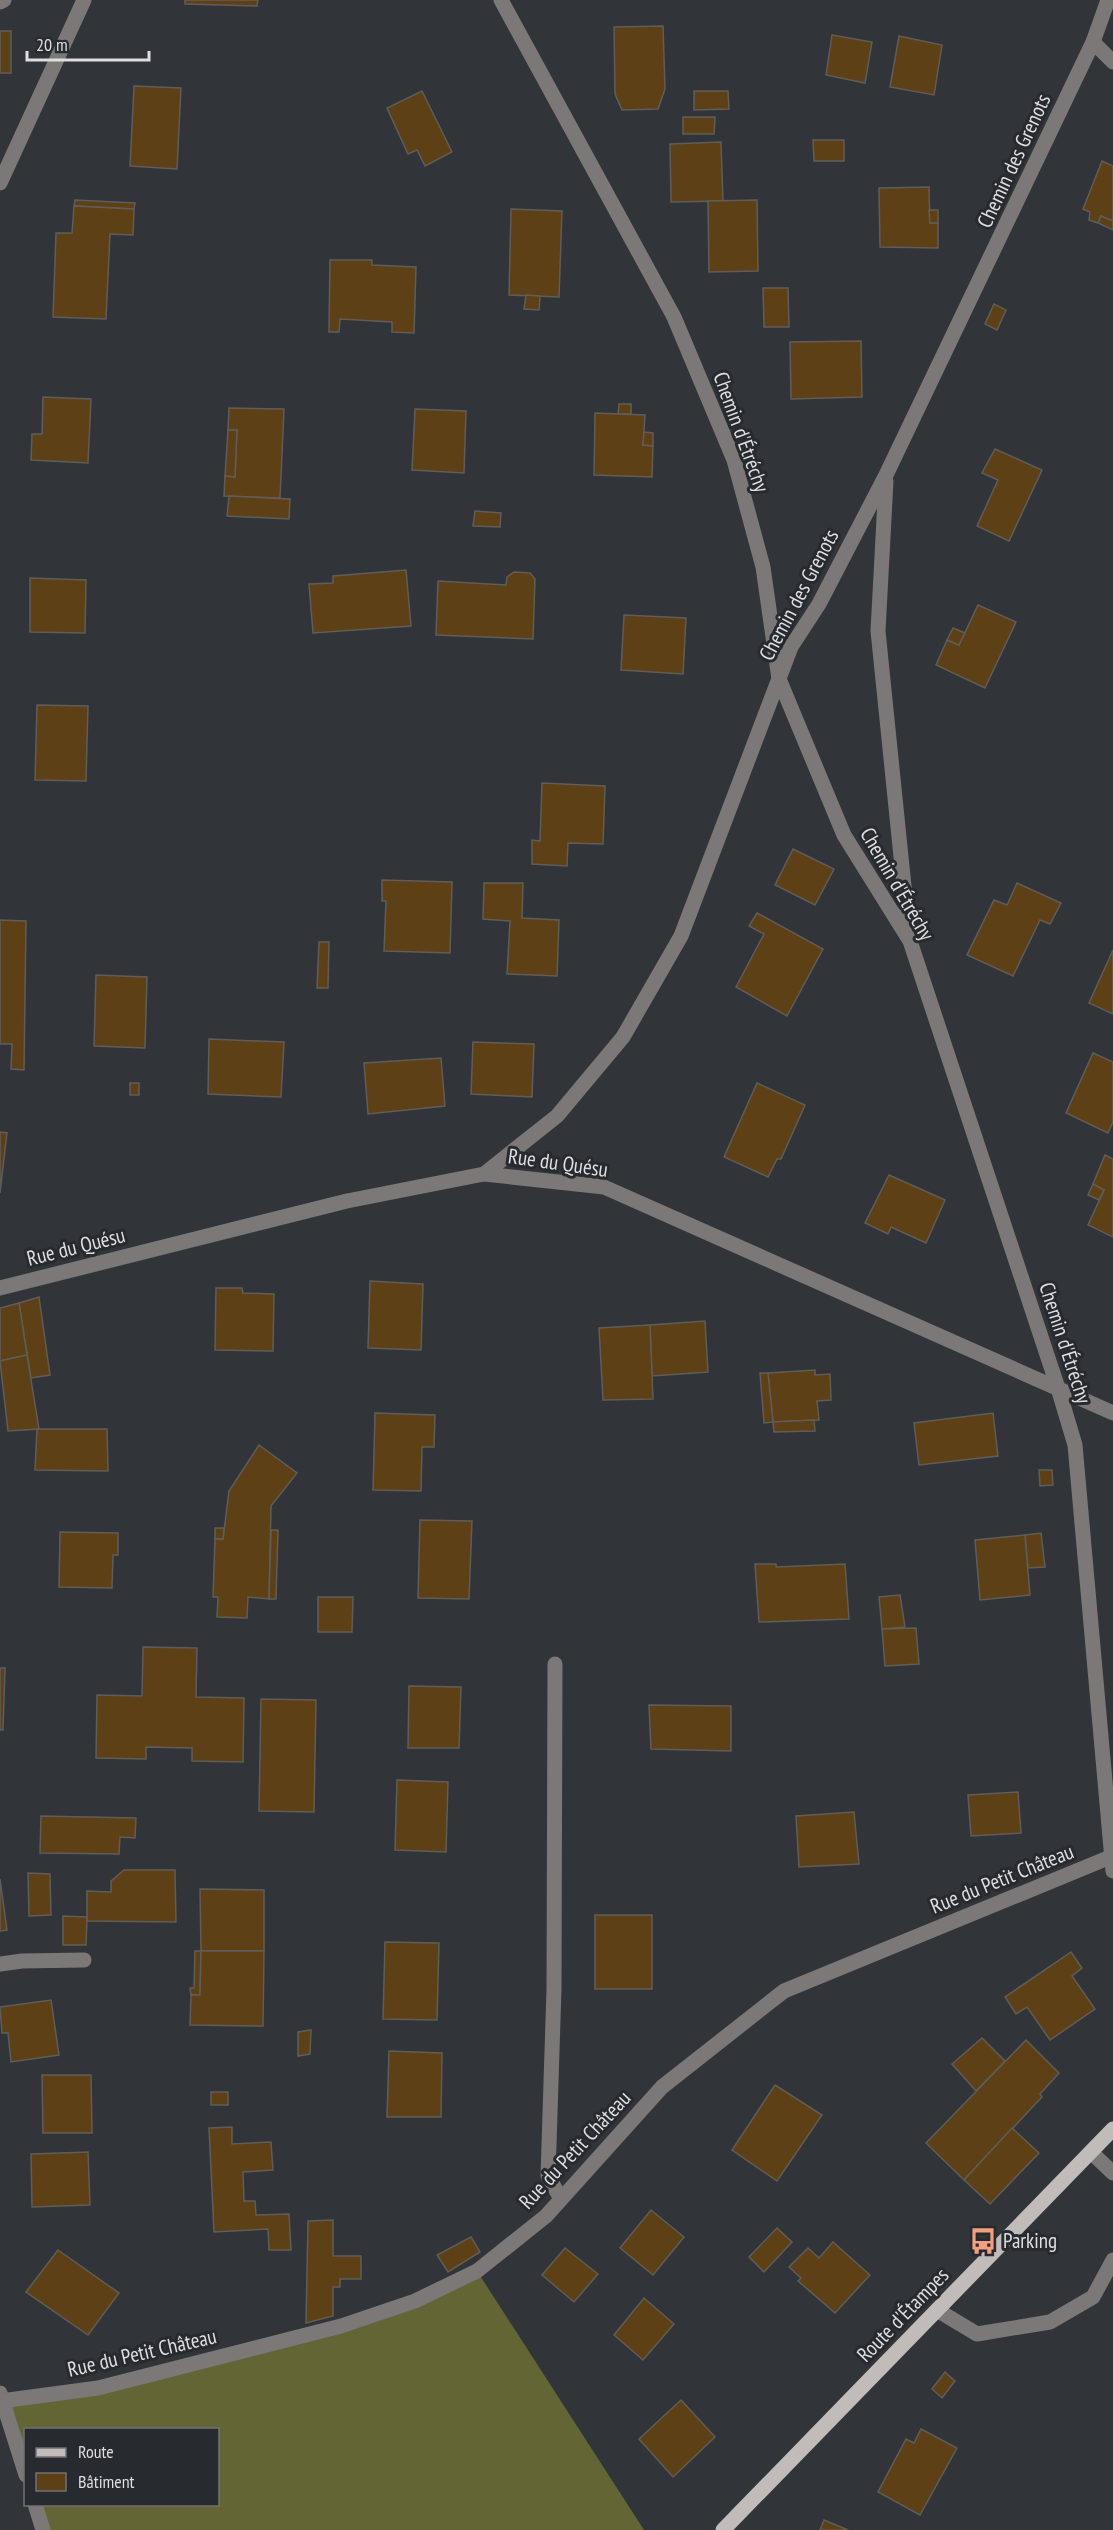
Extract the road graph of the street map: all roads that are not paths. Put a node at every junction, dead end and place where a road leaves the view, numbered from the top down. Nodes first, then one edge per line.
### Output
1 (4, 0) edge
2 (84, 0) edge
3 (501, 0) edge
4 (1108, 0) edge
5 (0, 2) edge
6 (1093, 42) junction
7 (1113, 62) edge
8 (0, 183) edge
9 (886, 475) junction
10 (778, 679) junction
11 (910, 941) junction
12 (484, 1174) junction
13 (0, 1288) edge
14 (1058, 1388) junction
15 (1113, 1413) edge
16 (555, 1664) dead end
17 (1113, 1862) edge
18 (84, 1960) dead end
19 (0, 1964) edge
20 (1113, 2129) edge
21 (1091, 2152) junction
22 (1113, 2173) edge
23 (561, 2199) junction
24 (1113, 2260) edge
25 (937, 2310) junction
26 (1, 2397) edge
27 (24, 2469) edge
28 (35, 2506) edge
29 (44, 2530) edge
30 (723, 2530) edge

1 - 5 street
2 - 8 street
3 - 10 street, Chemin d'Étréchy
4 - 6 street, Chemin des Grenots
6 - 7 street
6 - 9 street, Chemin des Grenots
9 - 10 street, Chemin des Grenots
9 - 11 street
10 - 11 street, Chemin d'Étréchy
10 - 12 street, Chemin des Grenots
11 - 14 street, Chemin d'Étréchy
12 - 13 street, Rue du Quésu
12 - 14 street, Rue du Quésu
14 - 15 street, Rue du Quésu
14 - 17 street, Chemin d'Étréchy
16 - 23 street
17 - 23 street, Rue du Petit Château
18 - 19 street
20 - 21 main road, Route d'Étampes
21 - 22 street
21 - 25 main road, Route d'Étampes
23 - 26 street, Rue du Petit Château
24 - 25 street
25 - 30 main road, Route d'Étampes
26 - 27 street
28 - 29 street

